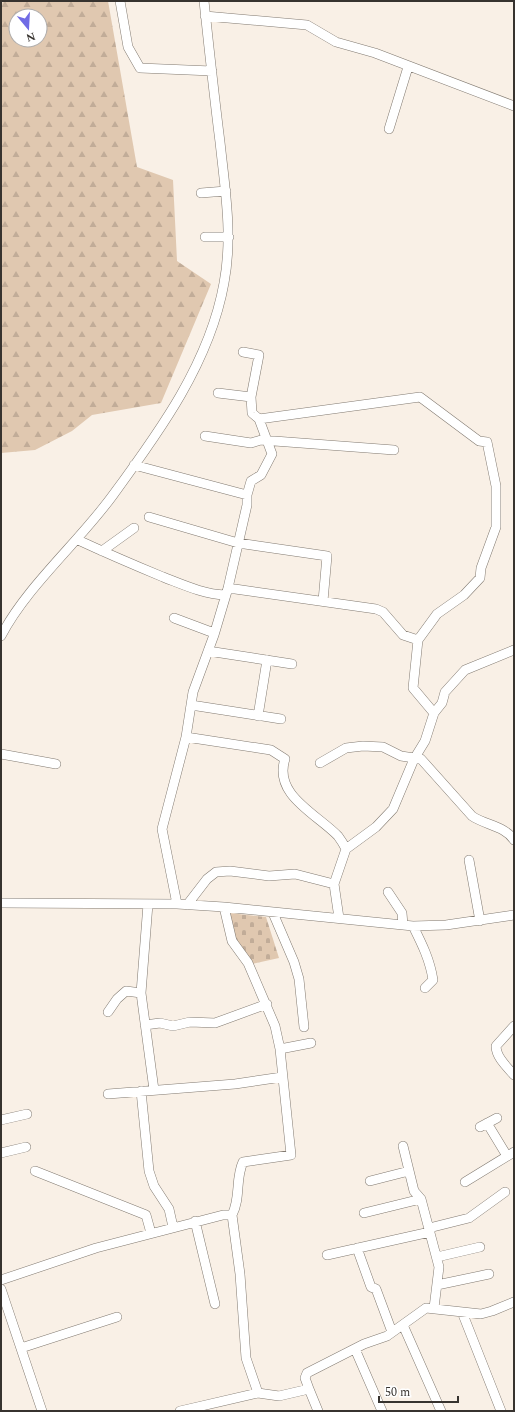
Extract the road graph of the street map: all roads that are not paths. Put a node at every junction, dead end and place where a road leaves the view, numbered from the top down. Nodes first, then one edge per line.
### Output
1 (120, 1) edge
2 (204, 1) edge
3 (205, 16) junction
4 (408, 67) junction
5 (212, 71) junction
6 (514, 106) edge
7 (389, 130) dead end
8 (226, 191) junction
9 (201, 193) dead end
10 (205, 237) dead end
11 (229, 237) junction
12 (243, 352) dead end
13 (218, 393) dead end
14 (251, 397) junction
15 (259, 419) junction
16 (205, 436) dead end
17 (268, 441) junction
18 (394, 450) dead end
19 (134, 465) junction
20 (247, 495) junction
21 (149, 517) dead end
22 (134, 528) dead end
23 (78, 540) junction
24 (238, 543) junction
25 (102, 551) junction
26 (227, 591) junction
27 (323, 601) junction
28 (174, 618) dead end
29 (214, 633) junction
30 (1, 636) edge
31 (418, 640) junction
32 (208, 650) junction
33 (514, 650) edge
34 (267, 660) junction
35 (292, 664) dead end
36 (191, 705) junction
37 (434, 713) junction
38 (258, 716) junction
39 (281, 719) dead end
40 (186, 737) junction
41 (1, 754) edge
42 (414, 759) junction
43 (320, 763) dead end
44 (56, 764) dead end
45 (514, 840) edge
46 (346, 849) junction
47 (468, 860) dead end
48 (334, 884) junction
49 (388, 892) dead end
50 (1, 903) edge
51 (148, 904) junction
52 (182, 904) junction
53 (224, 907) junction
54 (273, 912) junction
55 (514, 915) edge
56 (339, 918) junction
57 (480, 921) junction
58 (403, 925) junction
59 (413, 926) junction
60 (425, 988) dead end
61 (141, 993) junction
62 (267, 1004) junction
63 (108, 1012) dead end
64 (145, 1025) junction
65 (514, 1026) edge
66 (304, 1027) dead end
67 (311, 1043) dead end
68 (280, 1050) junction
69 (514, 1075) edge
70 (282, 1077) junction
71 (141, 1090) junction
72 (154, 1090) junction
73 (108, 1094) dead end
74 (27, 1114) dead end
75 (496, 1118) dead end
76 (1, 1120) edge
77 (403, 1146) dead end
78 (26, 1147) dead end
79 (1, 1154) edge
80 (511, 1154) edge
81 (35, 1171) dead end
82 (409, 1171) junction
83 (370, 1181) dead end
84 (465, 1182) dead end
85 (505, 1192) dead end
86 (421, 1199) junction
87 (364, 1213) dead end
88 (232, 1215) junction
89 (195, 1221) junction
90 (173, 1227) junction
91 (429, 1230) junction
92 (151, 1233) junction
93 (480, 1247) dead end
94 (357, 1248) junction
95 (327, 1255) dead end
96 (437, 1257) junction
97 (489, 1274) dead end
98 (1, 1280) edge
99 (438, 1285) junction
100 (1, 1289) edge
101 (514, 1302) edge
102 (215, 1304) dead end
103 (434, 1308) junction
104 (462, 1312) junction
105 (117, 1317) dead end
106 (403, 1325) junction
107 (392, 1332) junction
108 (21, 1348) junction
109 (355, 1349) junction
110 (309, 1390) junction
111 (258, 1393) junction
112 (202, 1409) edge
113 (42, 1411) edge
114 (180, 1411) edge
115 (318, 1411) edge
116 (382, 1411) edge
117 (440, 1411) edge
118 (501, 1411) edge

1 - 5 street
2 - 3 street
3 - 4 street
3 - 5 street
4 - 6 street
4 - 7 street
5 - 8 street
8 - 9 street
8 - 11 street
10 - 11 street
11 - 19 street
12 - 14 street
13 - 14 street
14 - 15 street
15 - 17 street
15 - 31 street
16 - 17 street
17 - 18 street
17 - 20 street
19 - 20 street
19 - 23 street
20 - 24 street
21 - 24 street
22 - 25 street
23 - 25 street
23 - 30 street
24 - 26 street
24 - 27 street
25 - 26 street
26 - 27 street
26 - 29 street
27 - 31 street
28 - 29 street
29 - 32 street
31 - 37 street
32 - 34 street
32 - 36 street
33 - 37 street
34 - 35 street
34 - 38 street
36 - 38 street
36 - 40 street
37 - 42 street
38 - 39 street
40 - 46 street
40 - 52 street
41 - 44 street
42 - 43 street
42 - 45 street
42 - 46 street
46 - 48 street
47 - 57 street
48 - 52 street
48 - 56 street
49 - 58 street
50 - 51 street
51 - 52 street
51 - 61 street
52 - 53 street
53 - 54 street
53 - 62 street
54 - 56 street
54 - 66 street
55 - 57 street
56 - 58 street
57 - 59 street
58 - 59 street
59 - 60 street
61 - 63 street
61 - 64 street
62 - 64 street
62 - 68 street
64 - 72 street
65 - 69 street
67 - 68 street
68 - 70 street
70 - 72 street
70 - 88 street
71 - 72 street
71 - 73 street
71 - 90 street
74 - 76 street
75 - 80 street
77 - 82 street
78 - 79 street
80 - 84 street
81 - 92 street
82 - 83 street
82 - 86 street
85 - 91 street
86 - 87 street
86 - 91 street
88 - 89 street
88 - 111 street
89 - 90 street
89 - 102 street
90 - 92 street
91 - 94 street
91 - 96 street
92 - 98 street
93 - 96 street
94 - 95 street
94 - 107 street
96 - 99 street
97 - 99 street
99 - 103 street
100 - 108 street
101 - 104 street
103 - 104 street
103 - 106 street
104 - 118 street
105 - 108 street
106 - 107 street
106 - 117 street
107 - 109 street
108 - 113 street
109 - 110 street
109 - 116 street
110 - 111 street
110 - 115 street
111 - 112 street
112 - 114 street

